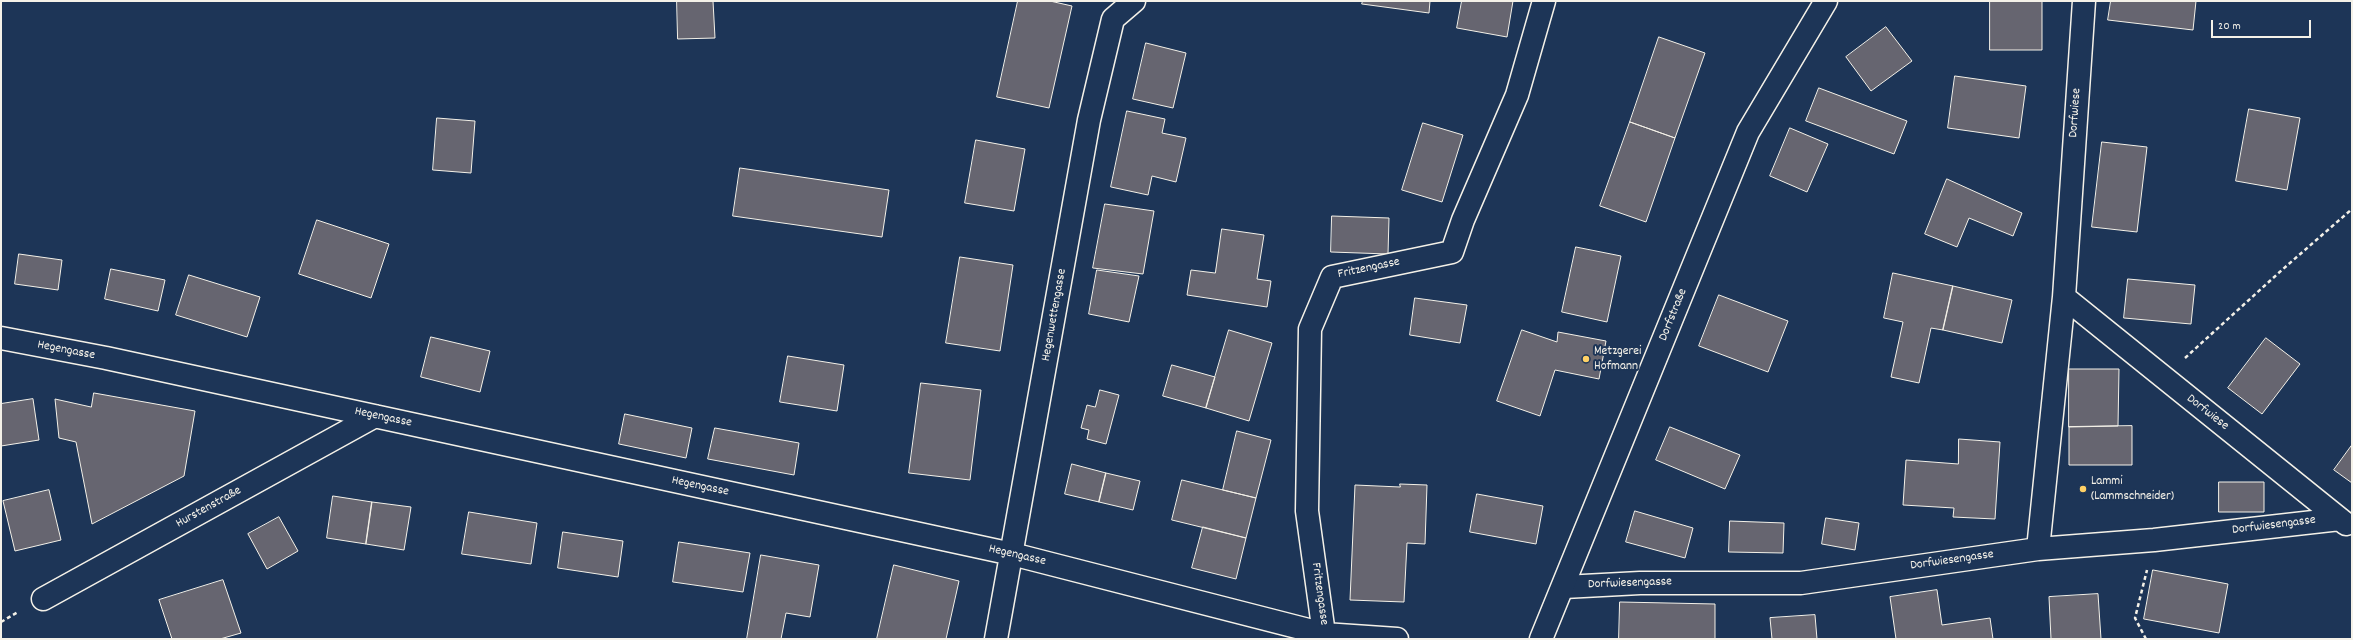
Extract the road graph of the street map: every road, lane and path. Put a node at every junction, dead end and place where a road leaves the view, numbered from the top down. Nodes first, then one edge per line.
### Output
1 (1134, 1) edge
2 (1544, 1) edge
3 (1826, 1) edge
4 (2084, 1) edge
5 (2352, 209) edge
6 (2064, 297) junction
7 (1, 338) edge
8 (2163, 378) junction
9 (374, 416) junction
10 (2346, 523) edge
11 (2154, 540) junction
12 (2038, 549) junction
13 (1012, 554) junction
14 (1564, 587) junction
15 (43, 599) dead end
16 (1324, 634) junction
17 (996, 639) edge
18 (1397, 639) edge
19 (1542, 639) edge
20 (2146, 639) edge

1 - 13 street, Hegenwettengasse
2 - 16 street, Fritzengasse
3 - 14 street, Dorfstraße
4 - 6 street, Dorfwiese
5 - 8 path
6 - 8 street, Dorfwiese
6 - 12 street, Dorfwiese
7 - 9 street, Hegengasse
8 - 10 street, Dorfwiese
9 - 13 street, Hegengasse
9 - 15 street, Hurstenstraße
10 - 11 street, Dorfwiesengasse
11 - 12 street, Dorfwiesengasse
11 - 20 path
12 - 14 street, Dorfwiesengasse
13 - 16 street, Hegengasse
13 - 17 street, Hegenwettengasse
14 - 19 street, Dorfstraße
16 - 18 street, Hegengasse

